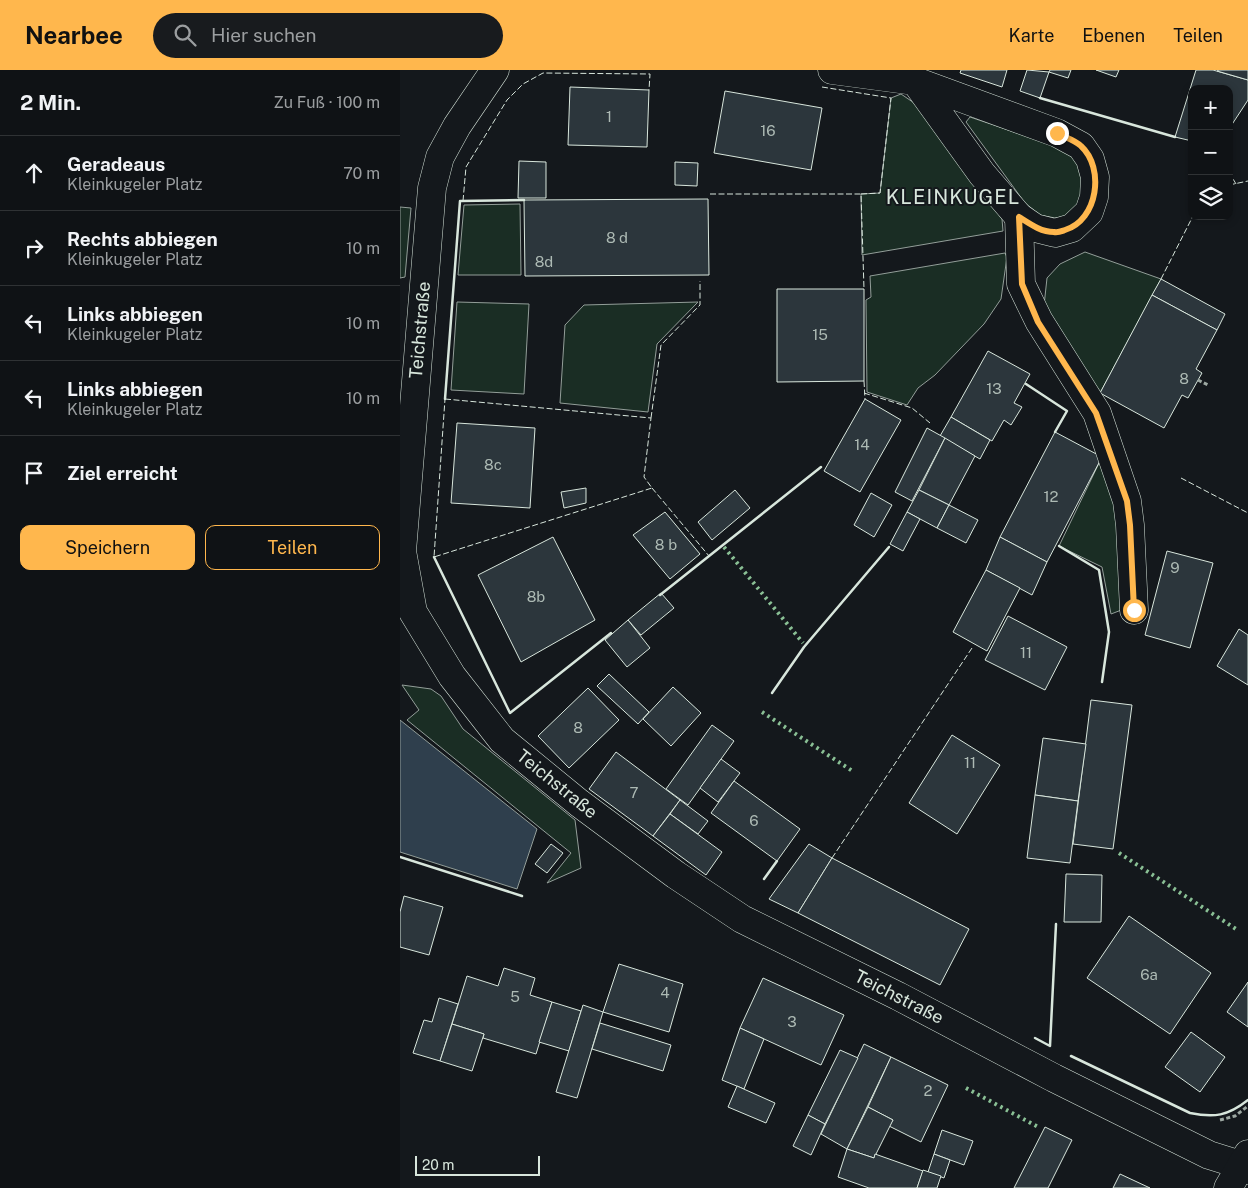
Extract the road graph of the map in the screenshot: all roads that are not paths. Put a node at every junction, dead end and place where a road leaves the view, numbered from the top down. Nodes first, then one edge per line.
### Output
1 (495, 70) edge
2 (832, 70) edge
3 (917, 75) edge
4 (1019, 217) junction
5 (1134, 610) dead end
6 (406, 617) edge
7 (1246, 1163) edge
8 (1228, 1188) edge

1 - 6 street, Teichstraße
2 - 3 street
3 - 4 street
3 - 4 street
4 - 5 street
6 - 7 street, Teichstraße
7 - 8 street

